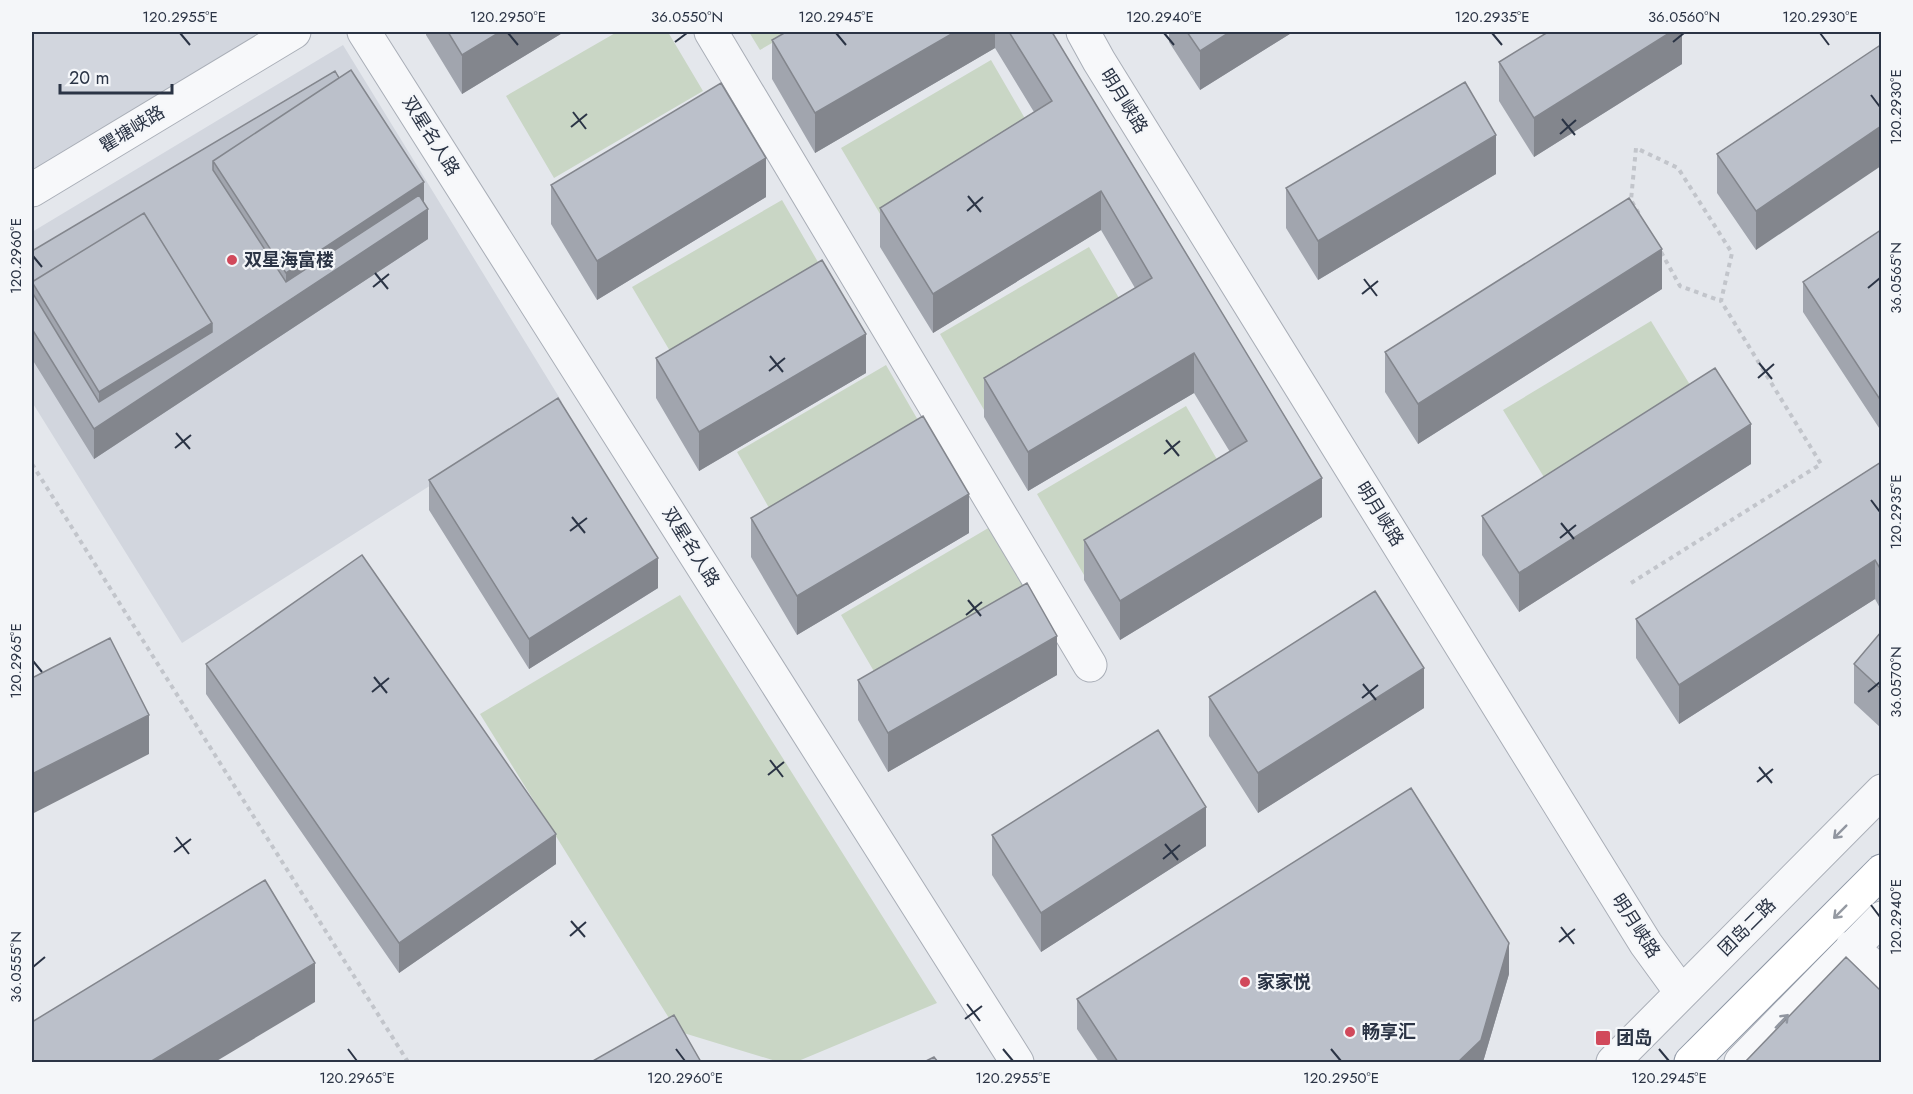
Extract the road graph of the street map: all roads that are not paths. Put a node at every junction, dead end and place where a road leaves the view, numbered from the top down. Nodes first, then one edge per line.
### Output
1 (294, 32) edge
2 (364, 32) edge
3 (711, 32) edge
4 (1083, 32) edge
5 (32, 190) edge
6 (1090, 665) dead end
7 (1881, 791) edge
8 (1881, 871) edge
9 (1881, 918) edge
10 (1852, 947) junction
11 (1881, 975) edge
12 (1682, 993) junction
13 (1017, 1062) edge
14 (1612, 1062) edge
15 (1690, 1062) edge
16 (1741, 1062) edge

1 - 5 street, 瞿塘峡路
2 - 13 street, 双星名人路
3 - 6 street
4 - 12 street, 明月峡路
7 -> 12 street, 团岛二路
8 -> 15 highway
9 - 10 street
10 - 11 street
16 -> 10 street
12 - 14 street, 团岛二路

